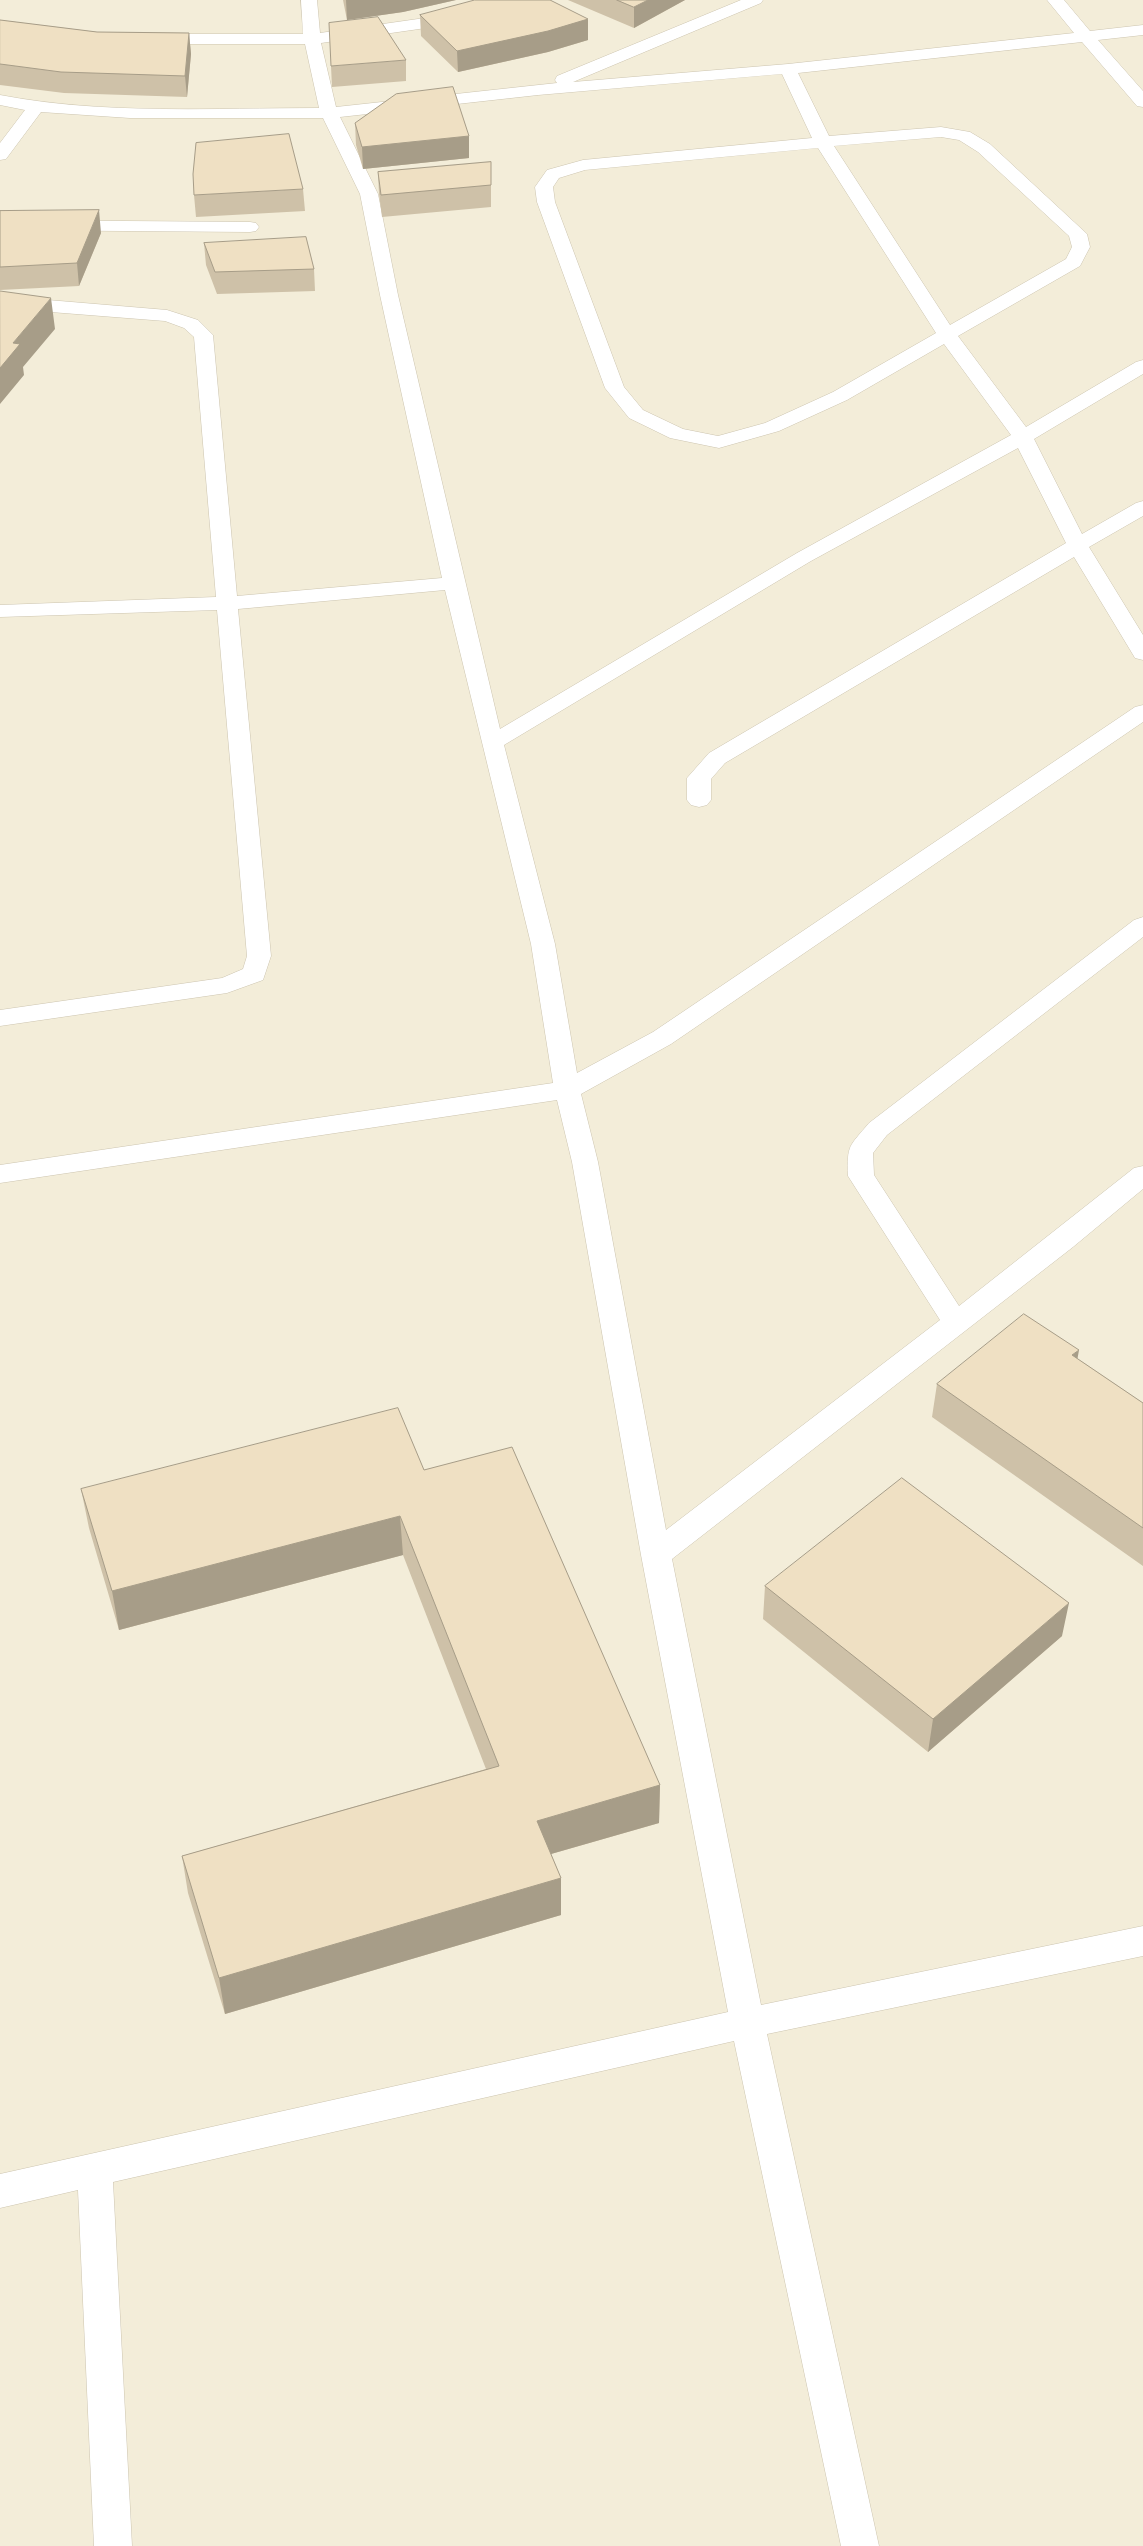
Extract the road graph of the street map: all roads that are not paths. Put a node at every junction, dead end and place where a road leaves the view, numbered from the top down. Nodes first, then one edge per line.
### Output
1 (309, 0) edge
2 (524, 0) edge
3 (755, 0) edge
4 (1055, 0) edge
5 (1143, 30) edge
6 (1085, 35) junction
7 (134, 38) edge
8 (312, 40) junction
9 (788, 69) junction
10 (538, 90) junction
11 (0, 100) edge
12 (1143, 102) edge
13 (36, 107) junction
14 (329, 113) junction
15 (823, 142) junction
16 (0, 155) edge
17 (0, 225) edge
18 (250, 228) dead end
19 (0, 302) edge
20 (946, 334) junction
21 (1143, 366) edge
22 (1023, 437) junction
23 (1143, 507) edge
24 (1078, 546) junction
25 (454, 583) junction
26 (229, 603) junction
27 (0, 611) edge
28 (1143, 653) edge
29 (1143, 712) edge
30 (492, 743) junction
31 (699, 800) dead end
32 (1143, 925) edge
33 (0, 1018) edge
34 (567, 1090) junction
35 (0, 1174) edge
36 (1143, 1175) edge
37 (956, 1323) junction
38 (656, 1555) junction
39 (1143, 1941) edge
40 (747, 2023) junction
41 (95, 2172) junction
42 (0, 2192) edge
43 (113, 2546) edge
44 (860, 2546) edge

1 - 8 street
2 - 8 street
3 - 10 street
4 - 6 street
5 - 6 street
6 - 9 street
6 - 12 street
7 - 8 street
8 - 14 street
9 - 10 street
9 - 15 street
10 - 14 street
11 - 13 street
13 - 14 street
13 - 16 street
14 - 25 street
15 - 20 street
15 - 20 street
15 - 20 street
17 - 18 street
19 - 26 street
20 - 22 street
21 - 22 street
22 - 24 street
22 - 30 street
23 - 24 street
24 - 28 street
24 - 31 street
25 - 26 street
25 - 30 street
26 - 27 street
26 - 33 street
29 - 34 street
30 - 34 street
32 - 37 street
34 - 35 street
34 - 38 street
36 - 37 street
37 - 38 street
38 - 40 street
39 - 40 street
40 - 41 street
40 - 44 street
41 - 42 street
41 - 43 street

